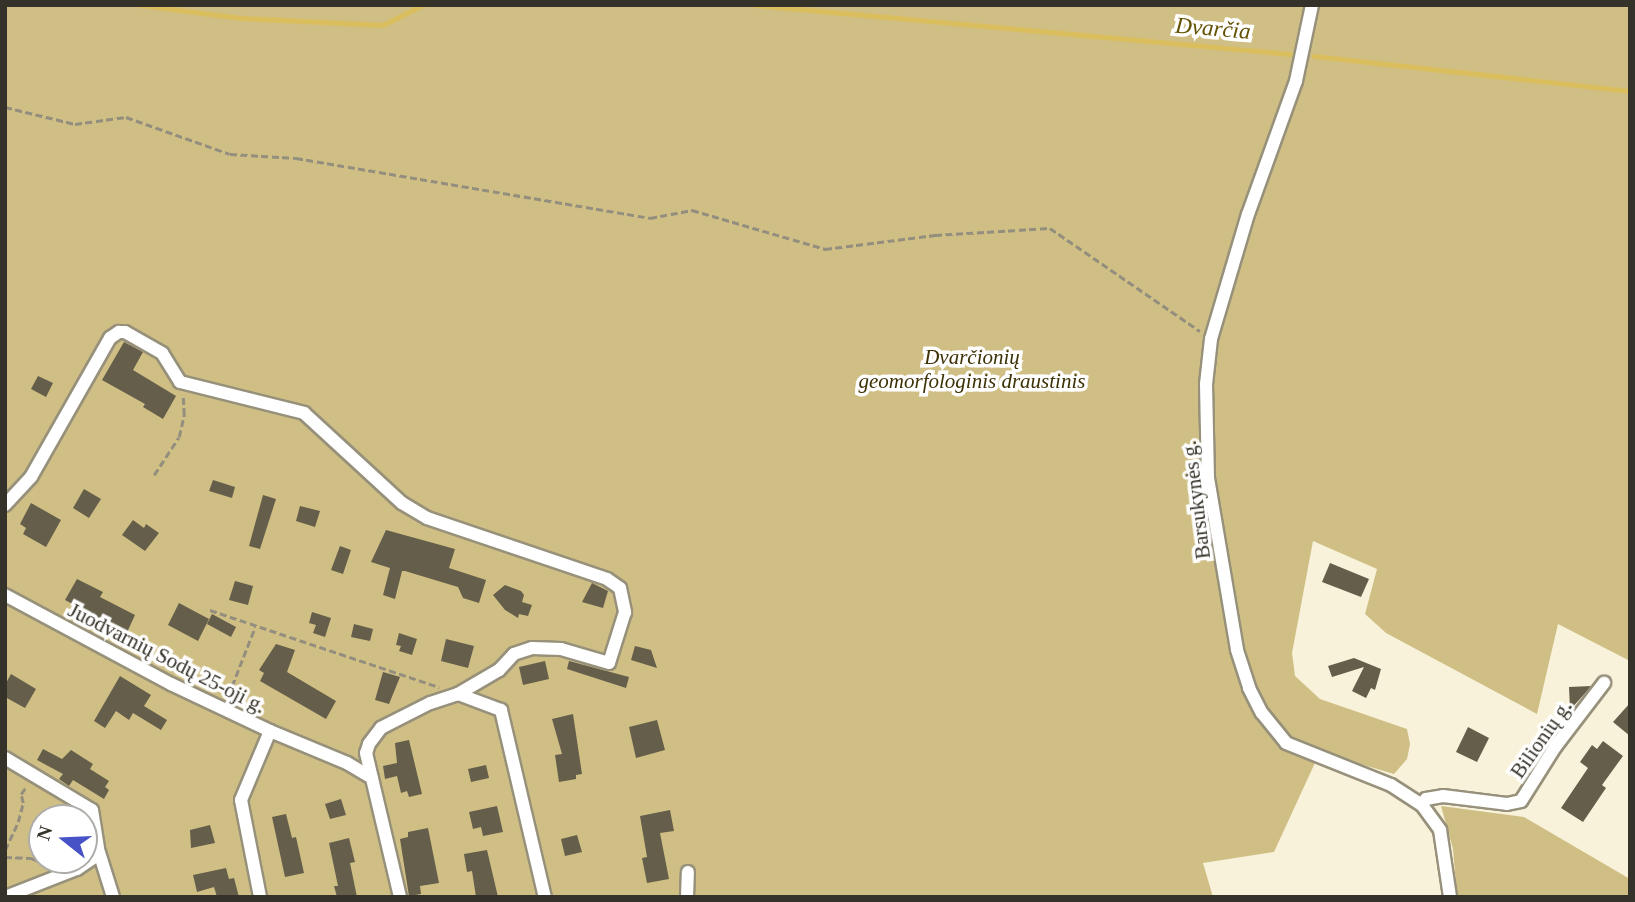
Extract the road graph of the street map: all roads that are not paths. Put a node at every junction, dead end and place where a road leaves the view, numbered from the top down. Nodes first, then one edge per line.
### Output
1 (1312, 5) edge
2 (5, 505) edge
3 (5, 596) edge
4 (1604, 682) dead end
5 (458, 694) junction
6 (270, 731) junction
7 (366, 753) junction
8 (5, 758) edge
9 (347, 763) junction
10 (372, 779) junction
11 (82, 804) edge
12 (1422, 805) junction
13 (98, 849) edge
14 (688, 872) dead end
15 (64, 874) edge
16 (5, 897) edge
17 (113, 897) edge
18 (260, 897) edge
19 (400, 897) edge
20 (545, 897) edge
21 (687, 897) edge
22 (1450, 897) edge

1 - 12 street, Barsukynės g.
2 - 5 street
3 - 6 street, Juodvarnių Sodų 25-oji g.
4 - 12 street, Bilionių g.
5 - 7 street
5 - 20 street
6 - 9 street
6 - 18 street, Juodvarnių Sodų 25-oji g.
7 - 9 street
7 - 10 street
8 - 11 street
9 - 10 street
10 - 19 street
12 - 22 street, Barsukynės g.
13 - 17 street
14 - 21 street
15 - 16 street

